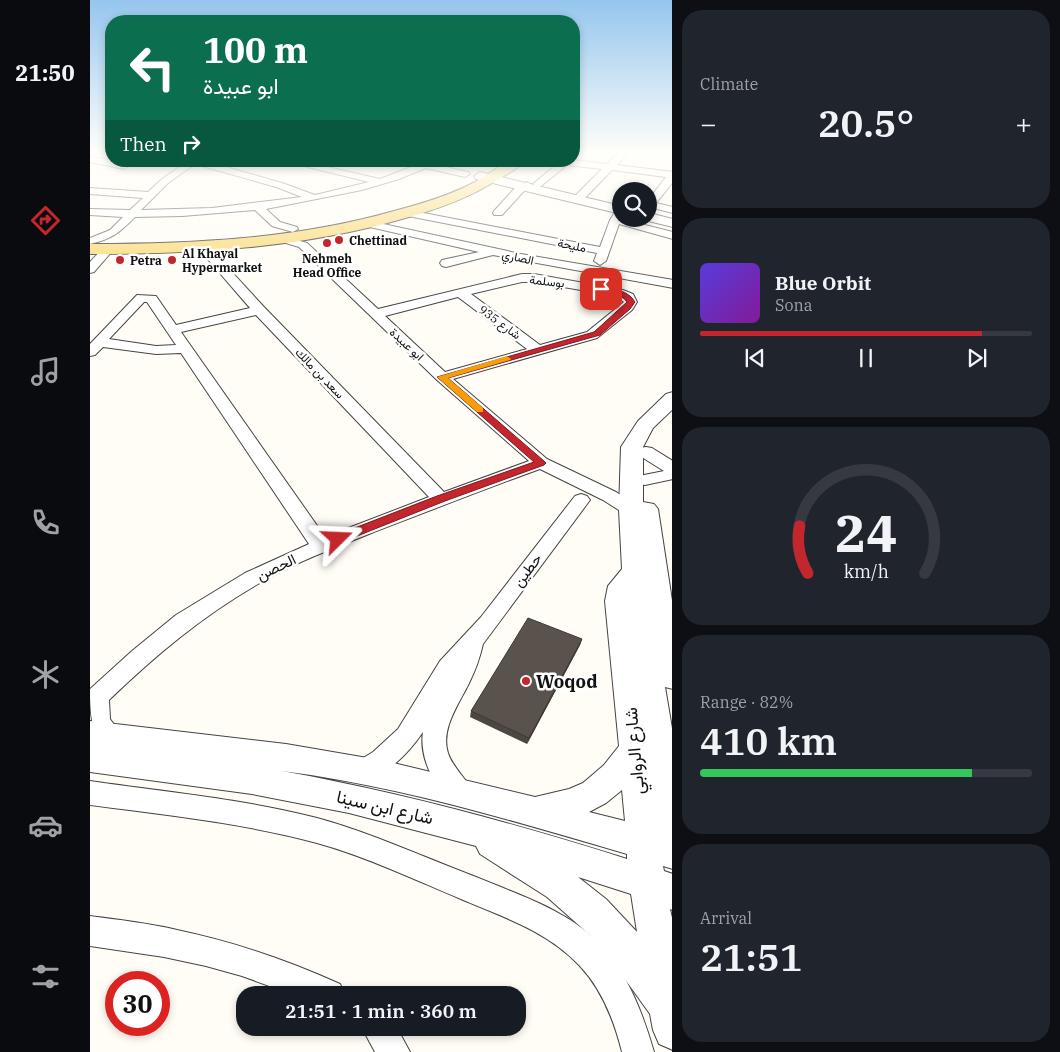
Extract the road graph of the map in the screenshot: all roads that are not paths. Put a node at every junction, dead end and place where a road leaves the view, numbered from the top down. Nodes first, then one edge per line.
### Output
1 (144, 200) edge
2 (300, 200) edge
3 (424, 200) edge
4 (443, 200) edge
5 (510, 200) edge
6 (588, 200) edge
7 (599, 200) edge
8 (612, 202) edge
9 (258, 207) junction
10 (672, 210) edge
11 (612, 211) edge
12 (90, 212) edge
13 (657, 212) edge
14 (408, 213) junction
15 (498, 213) dead end
16 (657, 213) edge
17 (130, 214) junction
18 (657, 215) edge
19 (672, 217) edge
20 (672, 223) edge
21 (365, 224) junction
22 (614, 227) edge
23 (650, 227) edge
24 (286, 234) junction
25 (672, 236) edge
26 (120, 237) junction
27 (540, 238) junction
28 (308, 239) junction
29 (90, 242) edge
30 (202, 246) junction
31 (90, 248) edge
32 (108, 249) junction
33 (604, 251) junction
34 (492, 252) junction
35 (521, 258) junction
36 (446, 263) dead end
37 (90, 269) edge
38 (597, 272) junction
39 (672, 284) edge
40 (462, 294) junction
41 (258, 310) junction
42 (375, 314) junction
43 (171, 330) junction
44 (94, 347) edge
45 (184, 349) junction
46 (538, 350) junction
47 (442, 377) junction
48 (672, 398) edge
49 (672, 411) edge
50 (646, 452) junction
51 (541, 463) junction
52 (672, 469) edge
53 (672, 474) edge
54 (638, 479) junction
55 (586, 493) junction
56 (441, 499) junction
57 (631, 510) junction
58 (321, 546) junction
59 (636, 572) junction
60 (473, 641) junction
61 (672, 678) edge
62 (93, 701) edge
63 (97, 743) edge
64 (634, 749) junction
65 (364, 771) junction
66 (90, 793) edge
67 (461, 809) junction
68 (534, 812) junction
69 (662, 848) edge
70 (664, 882) edge
71 (90, 931) edge
72 (306, 986) edge
73 (671, 1019) edge
74 (383, 1036) edge
75 (394, 1052) edge
76 (638, 1052) edge

1 - 17 street
2 - 9 street
3 - 24 main road
4 - 14 main road
5 - 15 street
6 - 11 street
7 - 8 street
9 - 17 street
9 - 24 street
10 - 13 street
12 - 17 street
14 - 21 main road
14 - 27 street, مليحة
16 - 19 street
17 - 26 street
18 - 20 street
21 - 28 main road
21 - 34 street, الصاري
22 - 33 street
23 - 25 street
24 - 26 main road
24 - 28 main road
24 - 30 main road
26 - 29 main road
27 - 33 street, مليحة
27 - 35 street, مليحة
28 - 42 street, ابو عبيدة
30 - 32 main road
30 - 41 street, سعد بن مالك
31 - 32 main road
32 - 37 street
33 - 38 street
34 - 35 street, الصاري
34 - 36 street
35 - 38 street, الصاري
38 - 39 street, الصاري
40 - 42 street, بوسلمة
40 - 46 street, شارع 935
40 - 46 street, بوسلمة
41 - 43 street
41 - 56 street, سعد بن مالك
42 - 47 street, ابو عبيدة
43 - 44 street
43 - 45 street
44 - 45 street
45 - 58 street
46 - 47 street, بوسلمة
47 - 51 street, ابو عبيدة
48 - 54 street
49 - 50 street
50 - 52 street
50 - 54 street
51 - 55 street, ابو عبيدة
51 - 56 street, الحصن
53 - 54 street, ابو عبيدة
54 - 55 street, ابو عبيدة
54 - 57 street
54 - 61 street
55 - 57 street, ابو عبيدة
55 - 60 street, حطين
56 - 58 street, الحصن
57 - 59 street
58 - 62 street, الحصن
59 - 64 street, شارع الروابي
59 - 69 street
60 - 65 street, حطين
60 - 67 street, حطين
62 - 63 street, الحصن
63 - 65 street, شارع ابن سينا
63 - 67 street, شارع ابن سينا
64 - 68 street
64 - 69 street, شارع الروابي
65 - 67 street, شارع ابن سينا
66 - 76 street
67 - 68 street, شارع ابن سينا
67 - 70 street, شارع ابن سينا
67 - 73 street
68 - 69 street, شارع ابن سينا
69 - 70 street, شارع الروابي
70 - 73 street, شارع الروابي
71 - 72 street
74 - 75 street

